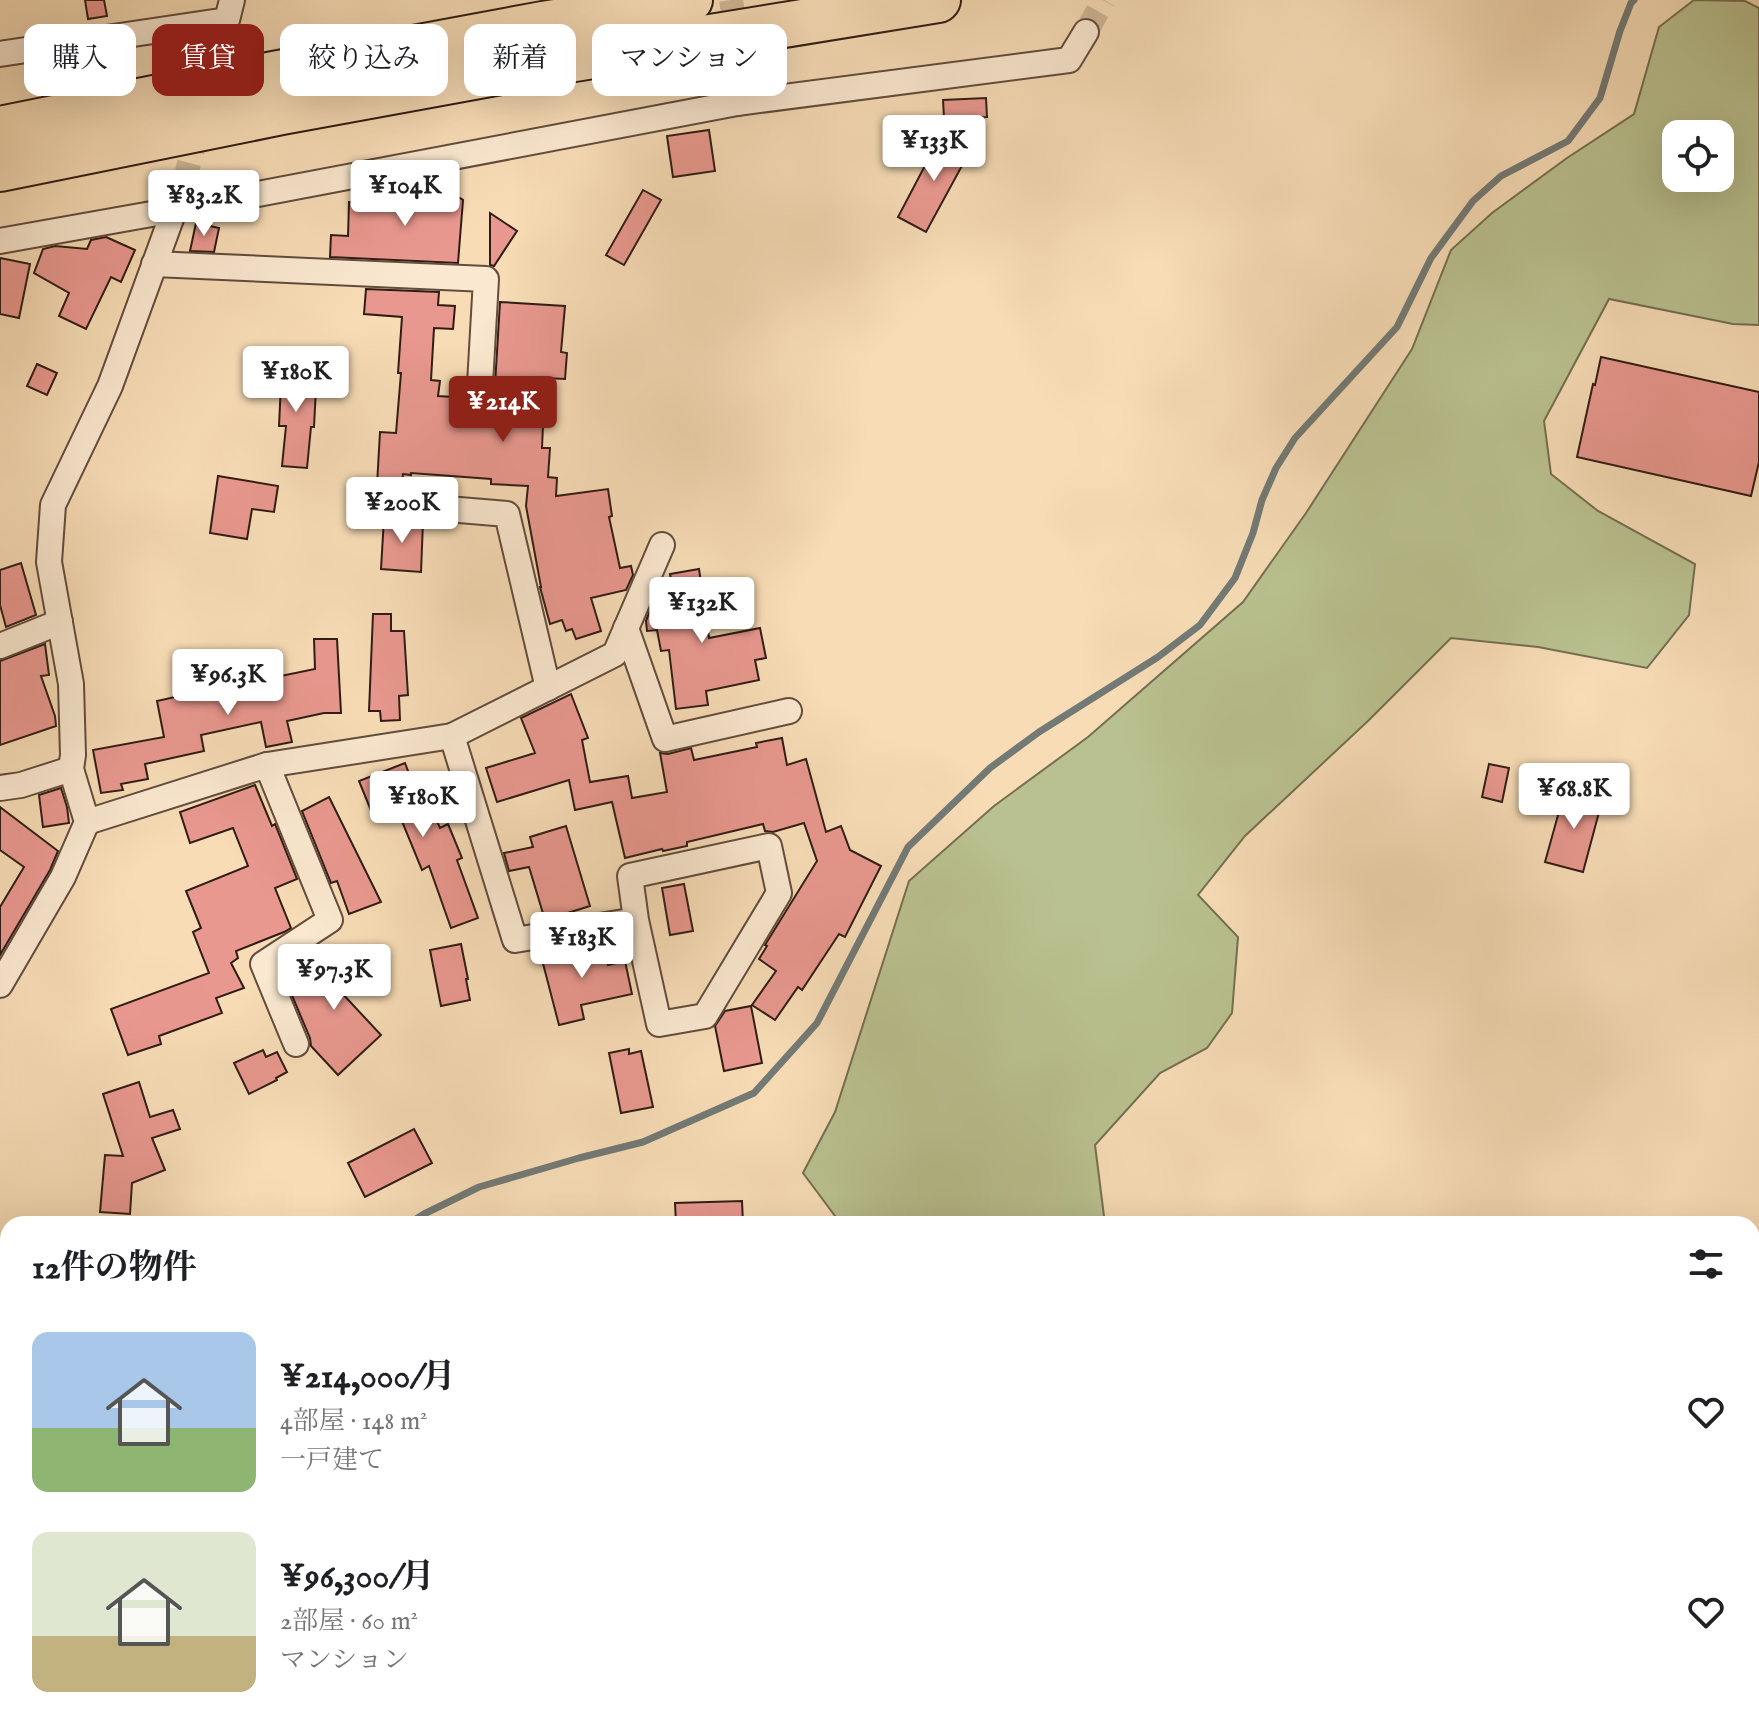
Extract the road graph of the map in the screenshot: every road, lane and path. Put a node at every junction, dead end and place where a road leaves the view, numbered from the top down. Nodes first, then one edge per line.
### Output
1 (232, 0) edge
2 (690, 0) edge
3 (938, 0) edge
4 (1086, 32) tunnel mouth
5 (0, 54) edge
6 (739, 96) tunnel mouth
7 (737, 103) junction
8 (0, 129) edge
9 (0, 169) edge
10 (183, 186) tunnel mouth
11 (174, 210) junction
12 (0, 241) edge
13 (154, 264) junction
14 (480, 384) dead end
15 (388, 504) dead end
16 (662, 545) dead end
17 (60, 622) junction
18 (626, 628) junction
19 (0, 646) edge
20 (548, 688) junction
21 (789, 711) dead end
22 (452, 736) junction
23 (267, 765) junction
24 (71, 769) junction
25 (0, 788) edge
26 (87, 822) junction
27 (636, 920) junction
28 (0, 985) edge
29 (296, 1044) dead end

1 - 5 street
2 - 8 highway
3 - 9 highway
4 - 7 street
6 - 7 street
7 - 11 street
10 - 11 street
11 - 12 street
11 - 13 street
13 - 14 street
13 - 17 street
15 - 20 street
16 - 18 street
17 - 19 street
17 - 24 street
18 - 20 street
18 - 21 street
20 - 22 street
22 - 23 street
22 - 27 street
23 - 26 street
23 - 29 street
24 - 25 street
24 - 26 street
26 - 28 street
27 - 27 street

